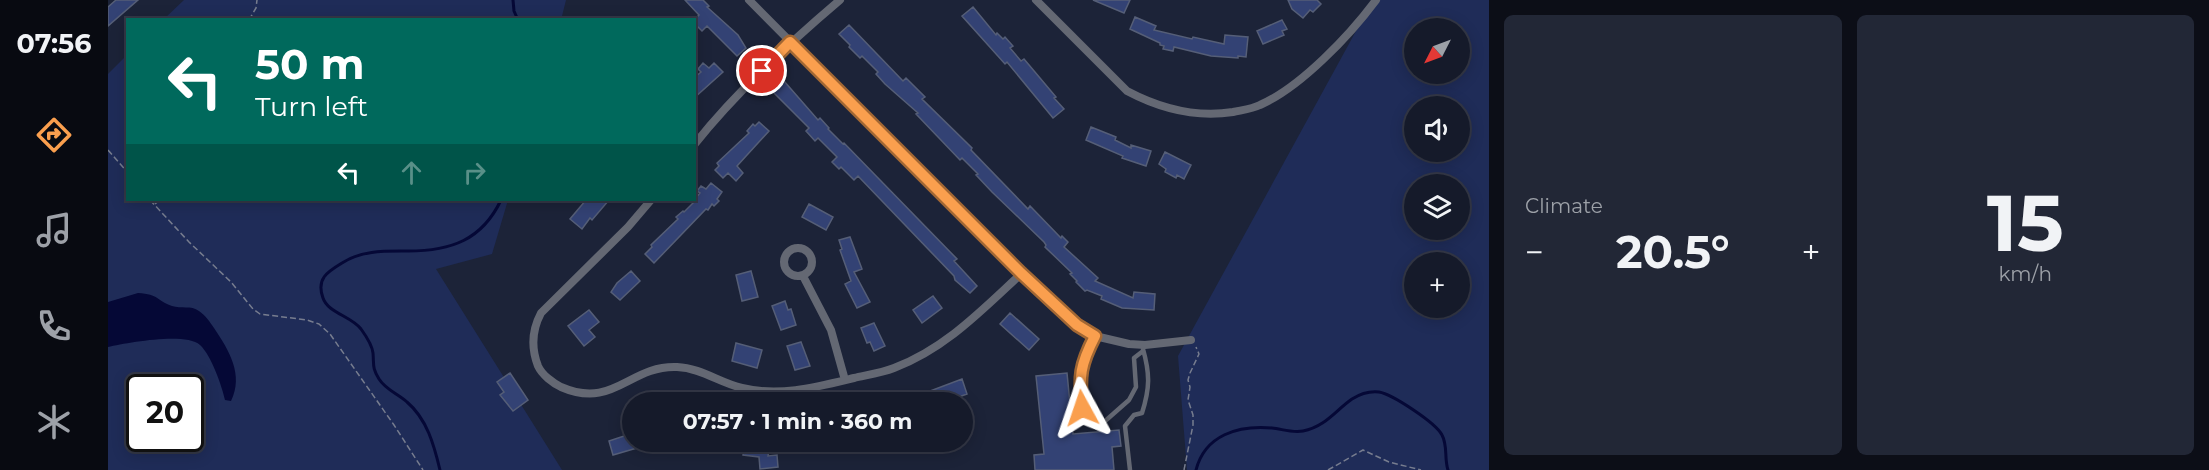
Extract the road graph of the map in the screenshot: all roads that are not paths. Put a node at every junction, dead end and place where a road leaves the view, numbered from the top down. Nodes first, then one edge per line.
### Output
1 (748, 0) edge
2 (840, 0) edge
3 (1036, 0) edge
4 (1376, 0) edge
5 (790, 42) junction
6 (696, 143) edge
7 (650, 201) edge
8 (1021, 273) junction
9 (803, 276) dead end
10 (1095, 336) junction
11 (1191, 340) road end
12 (1144, 348) junction
13 (845, 380) junction
14 (1130, 470) edge

1 - 5 street
2 - 5 street
3 - 4 street
5 - 6 street
5 - 8 street
7 - 13 street
8 - 10 street
8 - 13 street
9 - 13 street
10 - 12 street
10 - 12 lane
11 - 12 street
12 - 14 lane

